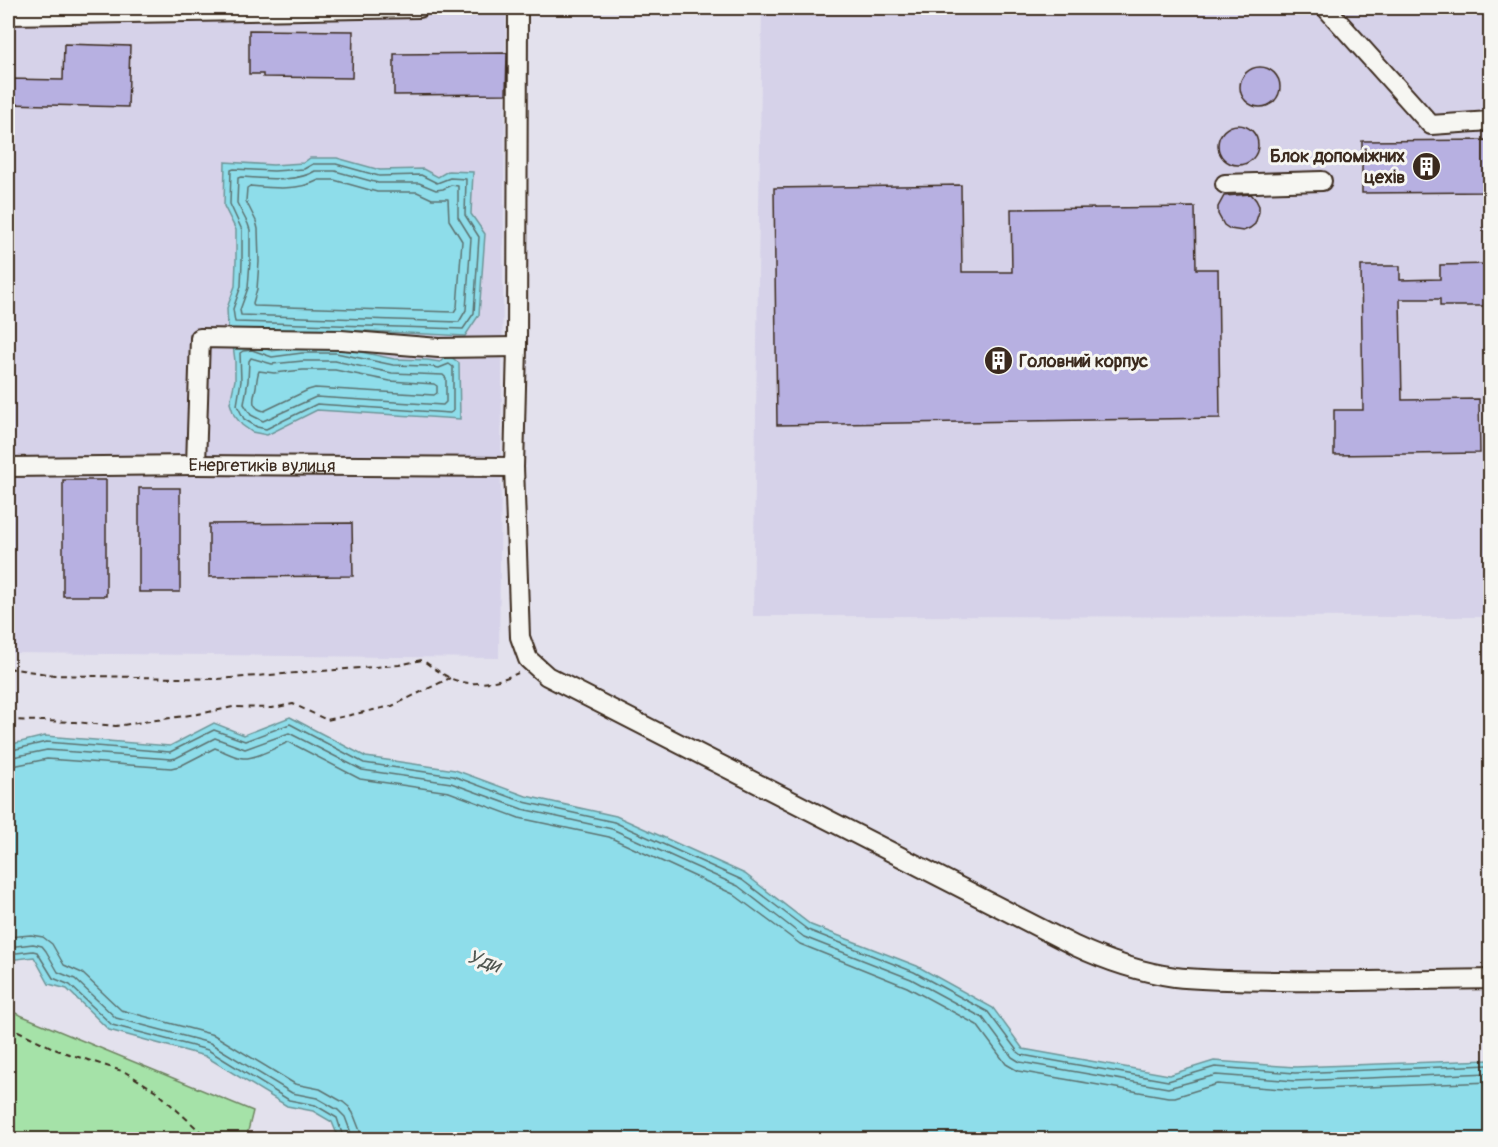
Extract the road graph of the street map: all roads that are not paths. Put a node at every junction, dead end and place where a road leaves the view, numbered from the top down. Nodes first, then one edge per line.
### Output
1 (419, 8) edge
2 (518, 8) edge
3 (1326, 8) edge
4 (8, 15) edge
5 (1491, 121) edge
6 (1322, 182) dead end
7 (1225, 184) dead end
8 (517, 347) junction
9 (196, 465) junction
10 (8, 467) edge
11 (514, 467) junction
12 (1491, 979) edge

1 - 4 street
2 - 8 street
3 - 5 street
6 - 7 street
8 - 9 street
8 - 11 street
9 - 10 street, Енергетиків вулиця
9 - 11 street, Енергетиків вулиця
11 - 12 street

